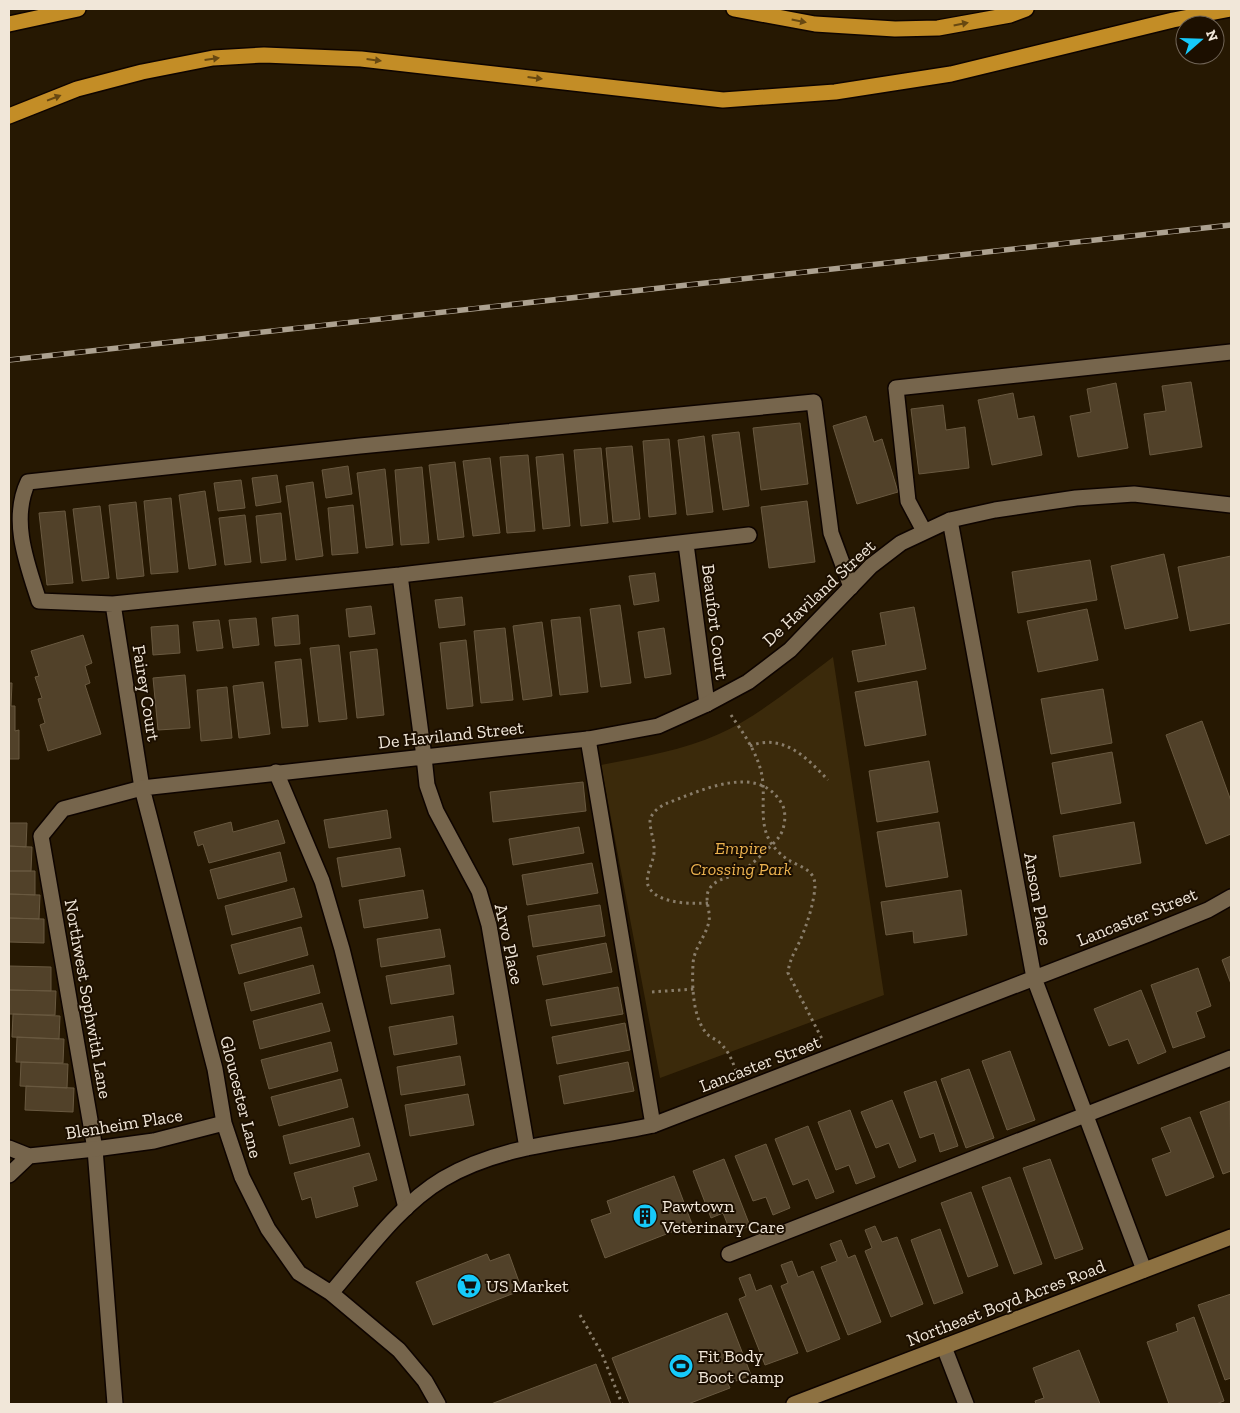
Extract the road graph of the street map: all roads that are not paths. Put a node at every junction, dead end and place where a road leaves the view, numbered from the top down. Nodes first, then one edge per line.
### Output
1 (78, 9) edge
2 (734, 9) edge
3 (1026, 9) edge
4 (1231, 9) edge
5 (9, 24) edge
6 (9, 116) edge
7 (1231, 352) edge
8 (1231, 505) edge
9 (950, 520) junction
10 (924, 531) junction
11 (749, 535) dead end
12 (686, 544) junction
13 (400, 575) junction
14 (851, 587) junction
15 (113, 604) junction
16 (713, 701) junction
17 (588, 739) junction
18 (424, 757) junction
19 (276, 772) junction
20 (142, 788) junction
21 (1231, 897) edge
22 (1034, 978) junction
23 (1231, 1058) edge
24 (1085, 1115) junction
25 (224, 1124) junction
26 (652, 1126) junction
27 (9, 1148) edge
28 (527, 1148) junction
29 (96, 1149) junction
30 (29, 1156) junction
31 (9, 1175) edge
32 (406, 1208) junction
33 (1231, 1237) edge
34 (729, 1254) dead end
35 (1144, 1270) junction
36 (331, 1293) junction
37 (944, 1347) junction
38 (115, 1404) edge
39 (436, 1404) edge
40 (794, 1404) edge
41 (966, 1404) edge

1 - 5 highway
2 -> 3 highway
6 -> 4 highway
7 - 10 street
8 - 9 street, De Haviland Street
9 - 10 street, De Haviland Street
9 - 22 street, Anson Place
10 - 14 street, De Haviland Street
11 - 12 street
12 - 13 street
12 - 16 street, Beaufort Court
13 - 15 street
13 - 18 street, Arvo Place
14 - 15 street
14 - 16 street, De Haviland Street
15 - 20 street, Fairey Court
16 - 17 street, De Haviland Street
17 - 18 street, De Haviland Street
17 - 26 street
18 - 19 street, De Haviland Street
18 - 28 street, Arvo Place
19 - 20 street, De Haviland Street
19 - 32 street
20 - 25 street, Gloucester Lane
20 - 29 street, Northwest Sophwith Lane
21 - 22 street, Lancaster Street
22 - 24 street, Anson Place
22 - 26 street, Lancaster Street
23 - 24 street
24 - 34 street
24 - 35 street, Anson Place
25 - 29 street, Blenheim Place
25 - 36 street, Gloucester Lane
26 - 28 street, Lancaster Street
27 - 30 street, Blenheim Place
28 - 32 street, Lancaster Street
29 - 30 street, Blenheim Place
29 - 38 street, Northwest Sophwith Lane
30 - 31 street
32 - 36 street, Lancaster Street
33 - 35 street, Northeast Boyd Acres Road
35 - 37 street, Northeast Boyd Acres Road
36 - 39 street, Gloucester Lane
37 - 40 street, Northeast Boyd Acres Road
37 - 41 street

